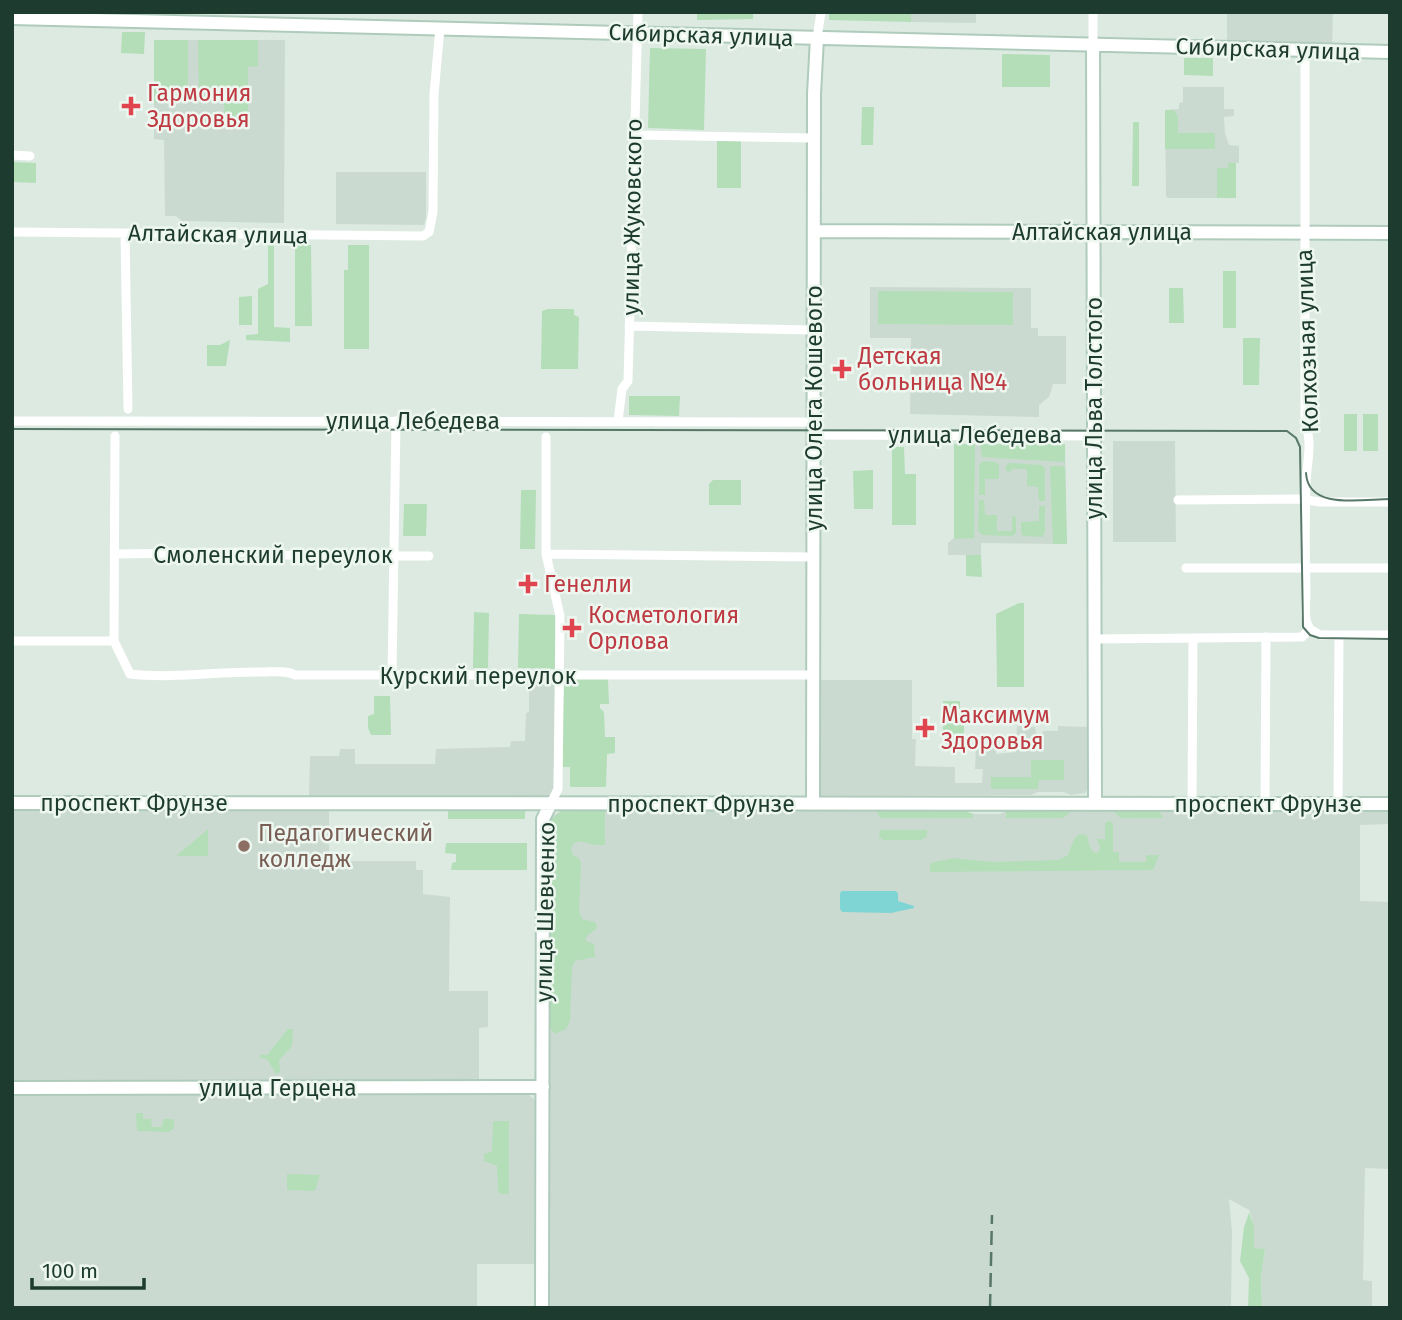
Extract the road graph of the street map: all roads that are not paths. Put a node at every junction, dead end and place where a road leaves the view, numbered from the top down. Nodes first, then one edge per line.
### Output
1 (638, 12) edge
2 (821, 12) edge
3 (1093, 12) edge
4 (123, 17) edge
5 (12, 18) edge
6 (440, 28) junction
7 (637, 33) junction
8 (817, 38) junction
9 (1093, 43) junction
10 (1305, 51) junction
11 (1390, 52) edge
12 (634, 135) junction
13 (814, 138) junction
14 (12, 155) edge
15 (30, 156) dead end
16 (814, 231) junction
17 (12, 232) edge
18 (1093, 232) junction
19 (125, 233) junction
20 (1390, 233) edge
21 (1304, 234) junction
22 (629, 326) junction
23 (813, 330) junction
24 (128, 409) dead end
25 (12, 421) edge
26 (396, 421) junction
27 (618, 421) junction
28 (813, 428) junction
29 (115, 436) dead end
30 (1094, 436) junction
31 (546, 437) dead end
32 (1178, 500) dead end
33 (1306, 500) junction
34 (1390, 502) edge
35 (116, 554) junction
36 (546, 554) junction
37 (394, 555) junction
38 (429, 556) dead end
39 (813, 557) junction
40 (1186, 568) dead end
41 (1305, 568) junction
42 (1390, 568) edge
43 (1310, 629) junction
44 (1339, 635) junction
45 (1390, 635) edge
46 (1266, 637) junction
47 (1193, 638) junction
48 (1094, 639) junction
49 (12, 641) edge
50 (114, 641) junction
51 (392, 675) junction
52 (813, 675) junction
53 (559, 677) junction
54 (12, 803) edge
55 (551, 803) junction
56 (813, 804) junction
57 (1095, 804) junction
58 (1192, 804) junction
59 (1265, 804) junction
60 (1338, 804) junction
61 (1390, 804) edge
62 (544, 1087) junction
63 (12, 1088) edge
64 (542, 1308) edge

1 - 7 street, улица Жуковского
2 - 8 street, улица Олега Кошевого
3 - 9 street, улица Льва Толстого
4 - 5 main road, Сибирская улица
4 - 6 main road, Сибирская улица
6 - 7 main road, Сибирская улица
6 - 19 street, Алтайская улица
7 - 8 main road, Сибирская улица
7 - 12 street, улица Жуковского
8 - 9 main road, Сибирская улица
8 - 13 main road, улица Олега Кошевого
9 - 10 main road, Сибирская улица
9 - 18 main road, улица Льва Толстого
10 - 11 main road, Сибирская улица
10 - 21 street, Колхозная улица
12 - 13 street
12 - 22 street, улица Жуковского
13 - 16 main road, улица Олега Кошевого
14 - 15 street
16 - 18 main road, Алтайская улица
16 - 23 main road, улица Олега Кошевого
17 - 19 street, Алтайская улица
18 - 21 main road, Алтайская улица
18 - 30 main road, улица Льва Толстого
19 - 24 street
20 - 21 main road, Алтайская улица
21 - 33 street, Колхозная улица
22 - 23 street
22 - 27 street, улица Жуковского
23 - 28 main road, улица Олега Кошевого
25 - 26 street, улица Лебедева
26 - 27 street, улица Лебедева
26 - 37 street
27 - 28 street, улица Лебедева
28 - 30 street, улица Лебедева
28 - 39 main road, улица Олега Кошевого
29 - 35 street
30 - 48 main road, улица Льва Толстого
31 - 36 street, улица Шевченко
32 - 33 street
33 - 34 street
33 - 41 street, Колхозная улица
35 - 37 street, Смоленский переулок
35 - 50 street
36 - 39 street
36 - 53 street, улица Шевченко
37 - 38 street, Смоленский переулок
37 - 51 street
39 - 52 main road, улица Олега Кошевого
40 - 41 street
41 - 42 street
41 - 43 street, Колхозная улица
43 - 44 street
43 - 46 street
44 - 45 street
44 - 60 street
46 - 47 street
46 - 59 street
47 - 48 street
47 - 58 street
48 - 57 main road, улица Льва Толстого
49 - 50 street
50 - 51 street, Курский переулок
51 - 53 street, Курский переулок
52 - 53 street, Курский переулок
52 - 56 main road, улица Олега Кошевого
53 - 55 street, улица Шевченко
54 - 55 main road, проспект Фрунзе
55 - 56 main road, проспект Фрунзе
55 - 62 main road, улица Шевченко
56 - 57 main road, проспект Фрунзе
57 - 58 main road, проспект Фрунзе
58 - 59 main road, проспект Фрунзе
59 - 60 main road, проспект Фрунзе
60 - 61 main road, проспект Фрунзе
62 - 63 main road, улица Герцена
62 - 64 main road, улица Шевченко

